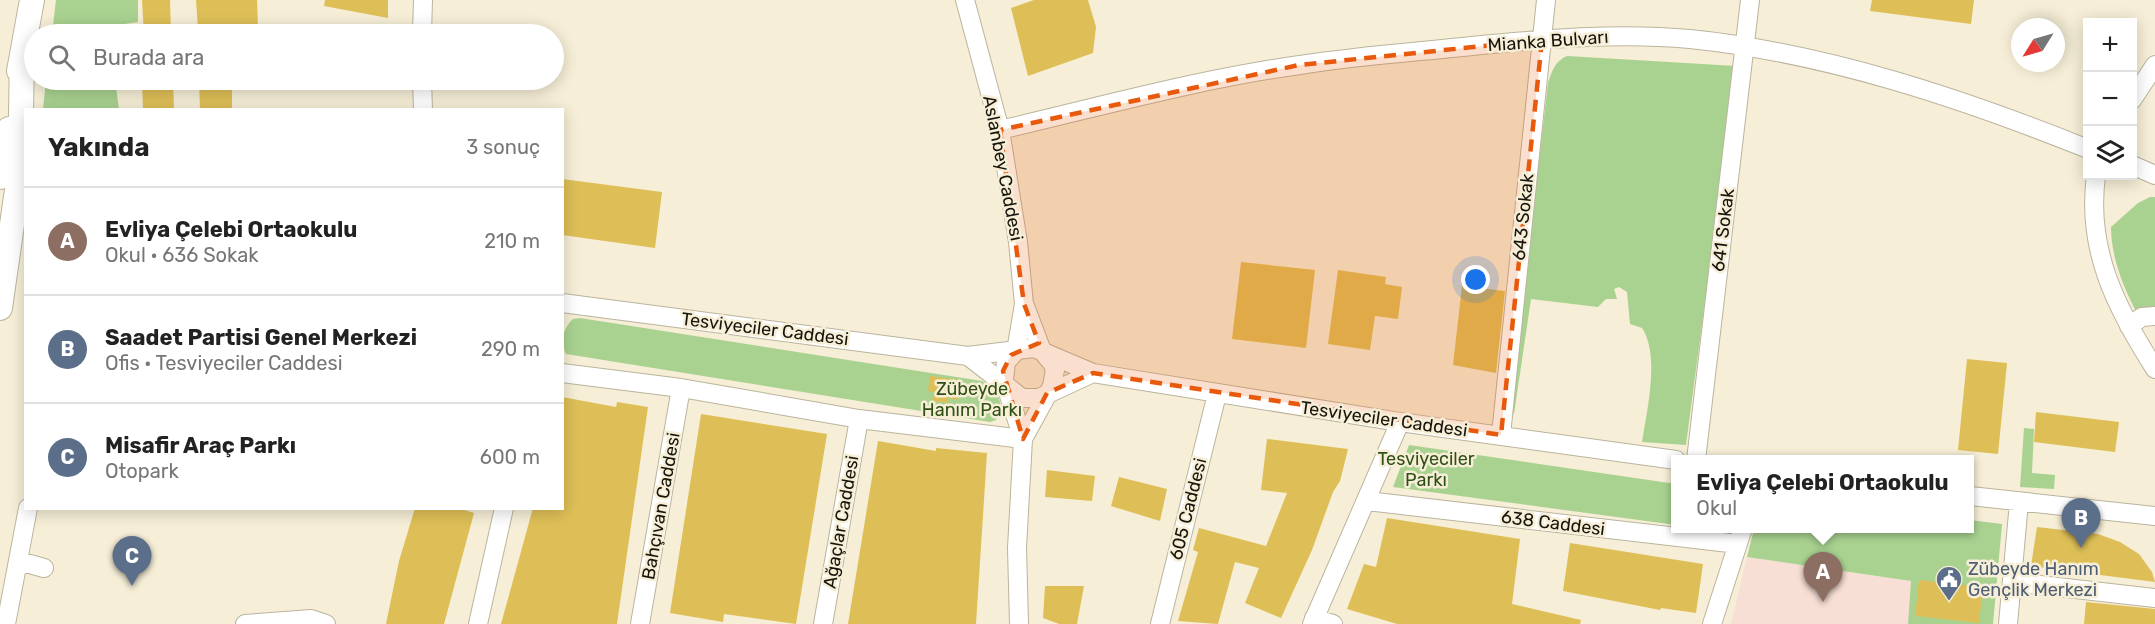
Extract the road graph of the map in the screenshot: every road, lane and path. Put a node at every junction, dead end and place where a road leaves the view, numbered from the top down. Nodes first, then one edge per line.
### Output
1 (32, 0) edge
2 (423, 0) edge
3 (964, 0) edge
4 (1546, 0) edge
5 (1750, 0) edge
6 (28, 24) edge
7 (422, 24) edge
8 (1542, 40) junction
9 (24, 46) edge
10 (1745, 46) junction
11 (2155, 64) edge
12 (422, 90) edge
13 (2137, 93) edge
14 (423, 108) edge
15 (1000, 130) junction
16 (2083, 147) edge
17 (2137, 167) edge
18 (15, 174) edge
19 (2155, 175) edge
20 (2095, 180) edge
21 (19, 226) edge
22 (564, 303) edge
23 (1024, 304) junction
24 (0, 308) edge
25 (2155, 316) edge
26 (2128, 326) junction
27 (1016, 351) junction
28 (1042, 351) junction
29 (968, 356) junction
30 (2155, 369) edge
31 (564, 373) edge
32 (1093, 373) junction
33 (681, 388) junction
34 (1007, 388) junction
35 (1047, 393) junction
36 (1217, 394) junction
37 (859, 419) junction
38 (1400, 422) junction
39 (1501, 435) junction
40 (1023, 439) junction
41 (1696, 455) edge
42 (1671, 459) edge
43 (1974, 496) edge
44 (1367, 501) junction
45 (2019, 502) junction
46 (28, 510) edge
47 (504, 510) edge
48 (2155, 516) edge
49 (1671, 529) edge
50 (1709, 533) edge
51 (1741, 536) edge
52 (19, 561) junction
53 (44, 568) dead end
54 (8, 577) edge
55 (2013, 582) junction
56 (2155, 598) edge
57 (1313, 621) edge
58 (6, 624) edge
59 (245, 624) edge
60 (326, 624) edge
61 (478, 624) edge
62 (640, 624) edge
63 (823, 624) edge
64 (1019, 624) edge
65 (1160, 624) edge
66 (1333, 624) edge
67 (1712, 624) edge
68 (2008, 624) edge

1 - 6 main road
2 - 7 street
3 - 15 street, Aslanbey Caddesi
4 - 8 street, 643 Sokak
5 - 10 street, 641 Sokak
8 - 10 street, Mianka Bulvarı
8 - 15 street, Mianka Bulvarı
8 - 39 street, 643 Sokak
9 - 18 main road
10 - 16 street, Mianka Bulvarı
10 - 41 street, 641 Sokak
11 - 13 street
12 - 14 street
15 - 23 street, Aslanbey Caddesi
17 - 19 street
18 - 21 main road
20 - 26 street
21 - 24 main road
22 - 29 street, Tesviyeciler Caddesi
23 - 27 street
23 - 28 street
25 - 26 street
26 - 30 street
27 - 28 street
27 - 29 street, Tesviyeciler Caddesi
27 - 34 street
28 - 32 street, Tesviyeciler Caddesi
28 - 35 street
29 - 34 street
31 - 33 street
32 - 35 street
32 - 36 street, Tesviyeciler Caddesi
33 - 37 street
33 - 62 street, Bahçıvan Caddesi
34 - 35 street
34 - 40 street
35 - 40 street
36 - 38 street, Tesviyeciler Caddesi
36 - 65 street, 605 Caddesi
37 - 40 street
37 - 63 street, Ağaçlar Caddesi
38 - 39 street, Tesviyeciler Caddesi
38 - 44 street
39 - 42 street, Tesviyeciler Caddesi
40 - 64 street
43 - 45 street
44 - 49 street, 638 Caddesi
44 - 57 street
45 - 48 street
45 - 55 street
46 - 52 street
47 - 61 street
50 - 51 street, 638 Caddesi
51 - 67 street
52 - 53 street
52 - 54 street
54 - 58 street
55 - 56 street
55 - 68 street
57 - 66 street
59 - 60 street

